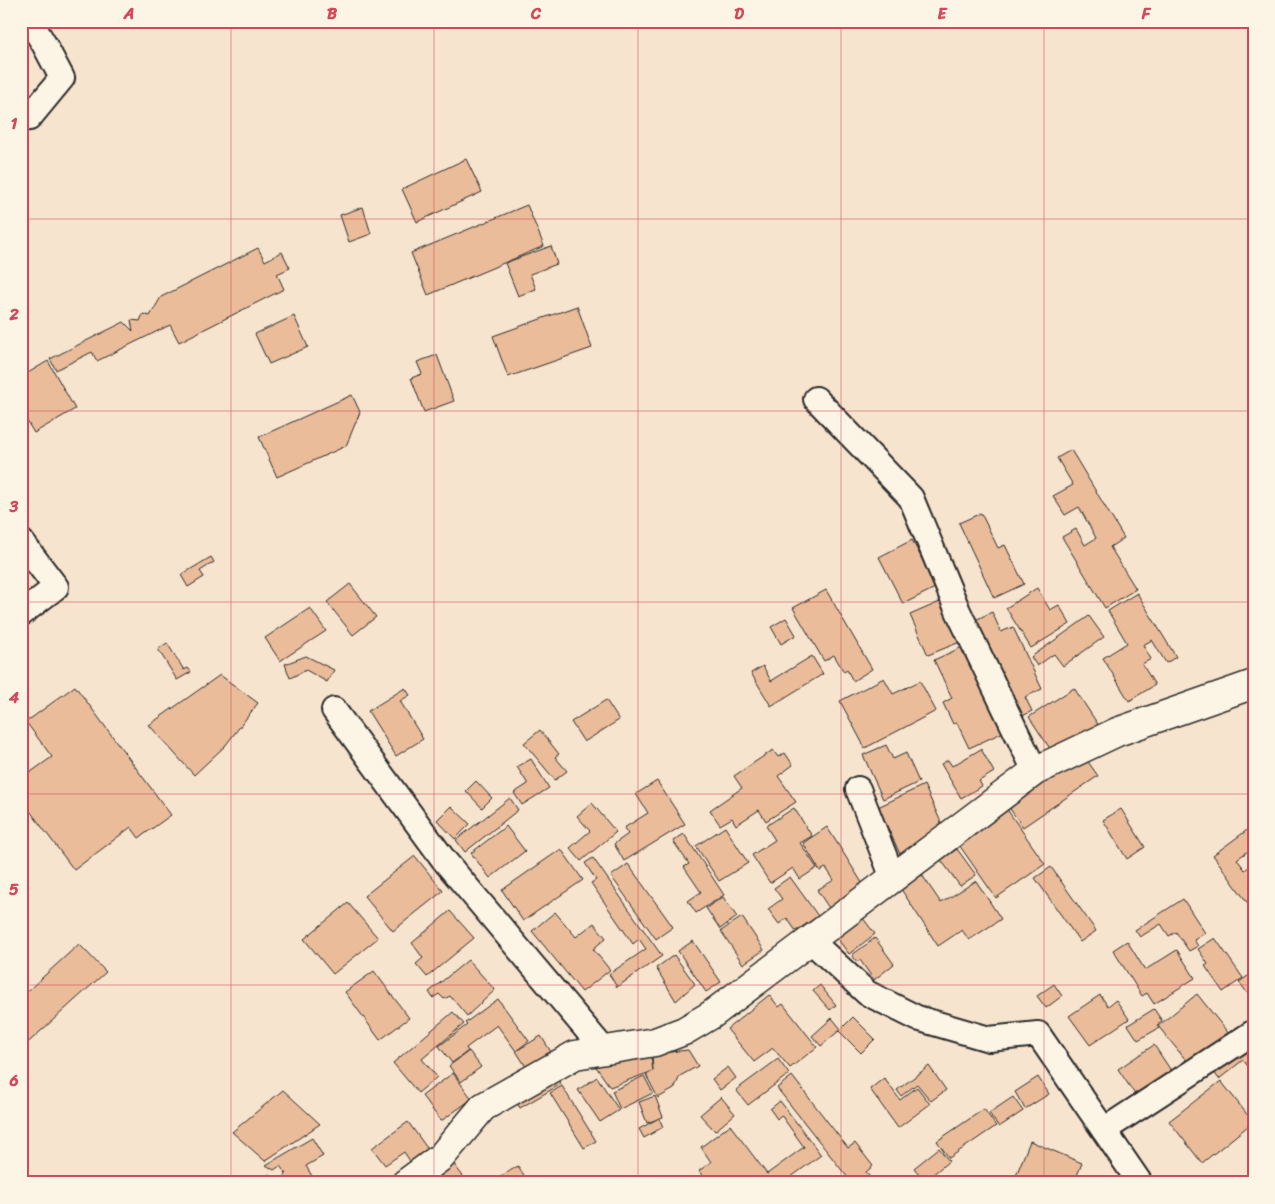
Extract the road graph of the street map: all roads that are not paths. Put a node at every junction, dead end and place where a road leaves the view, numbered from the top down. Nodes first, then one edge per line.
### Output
1 (30, 21) edge
2 (21, 119) edge
3 (816, 399) dead end
4 (21, 541) edge
5 (21, 614) edge
6 (1254, 684) edge
7 (334, 710) dead end
8 (1035, 771) junction
9 (858, 789) dead end
10 (893, 878) junction
11 (810, 940) junction
12 (1254, 1032) edge
13 (604, 1050) junction
14 (1104, 1130) junction
15 (406, 1183) edge
16 (1140, 1183) edge

1 - 2 street
3 - 8 street
4 - 5 street
6 - 8 street
7 - 13 street
8 - 10 street
9 - 10 street
10 - 11 street
11 - 13 street
11 - 14 street
12 - 14 street
13 - 15 street
14 - 16 street

